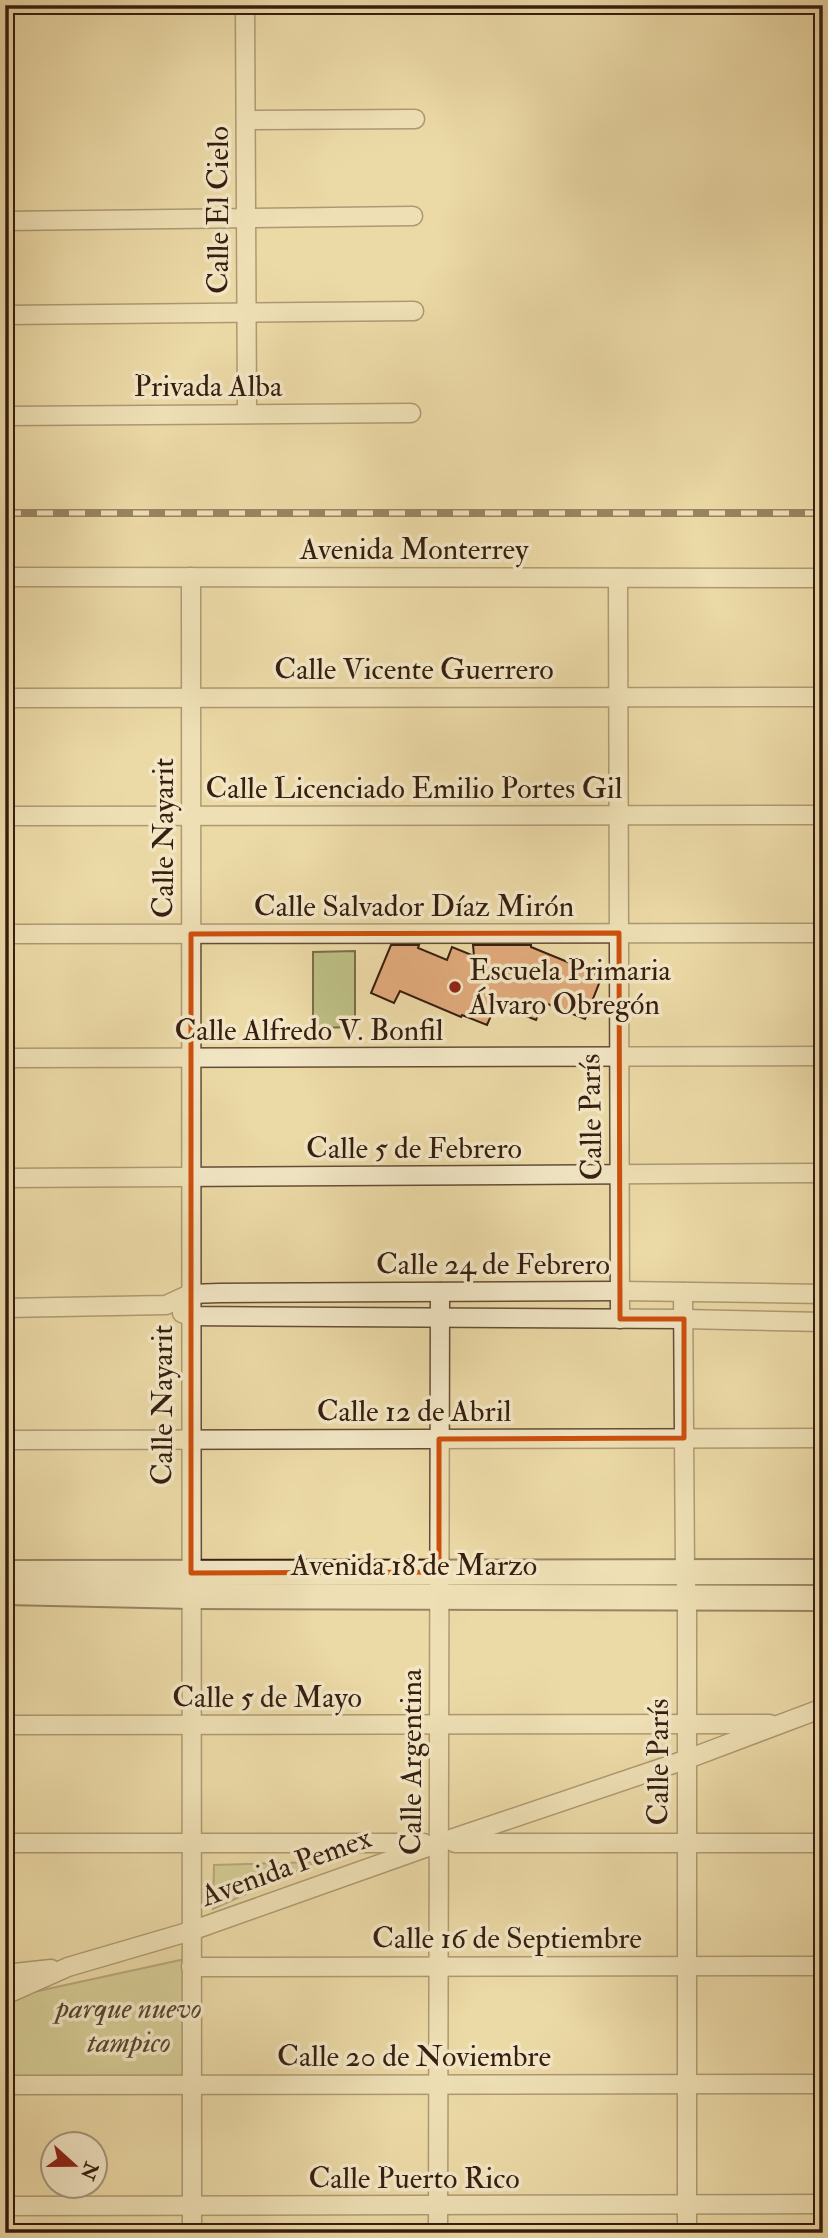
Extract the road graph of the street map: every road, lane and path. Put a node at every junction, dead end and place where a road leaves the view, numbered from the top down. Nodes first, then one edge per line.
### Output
1 (245, 5) edge
2 (415, 119) dead end
3 (246, 120) junction
4 (413, 216) dead end
5 (246, 218) junction
6 (5, 222) edge
7 (414, 311) dead end
8 (247, 313) junction
9 (5, 315) edge
10 (411, 413) dead end
11 (247, 414) junction
12 (5, 416) edge
13 (5, 577) edge
14 (191, 577) junction
15 (618, 578) junction
16 (823, 578) edge
17 (823, 696) edge
18 (191, 697) junction
19 (619, 697) junction
20 (5, 698) edge
21 (619, 815) junction
22 (823, 815) edge
23 (5, 816) edge
24 (191, 816) junction
25 (619, 933) junction
26 (823, 933) edge
27 (5, 934) edge
28 (191, 934) junction
29 (823, 1056) edge
30 (5, 1058) edge
31 (191, 1058) junction
32 (618, 1058) junction
33 (823, 1173) edge
34 (620, 1174) junction
35 (191, 1177) junction
36 (5, 1178) edge
37 (621, 1291) junction
38 (440, 1292) junction
39 (683, 1292) junction
40 (190, 1294) junction
41 (823, 1294) edge
42 (166, 1306) junction
43 (5, 1308) edge
44 (190, 1316) junction
45 (438, 1318) junction
46 (620, 1319) junction
47 (684, 1319) junction
48 (823, 1322) edge
49 (684, 1438) junction
50 (823, 1438) edge
51 (190, 1439) junction
52 (439, 1439) junction
53 (5, 1440) edge
54 (685, 1572) junction
55 (823, 1572) edge
56 (5, 1573) edge
57 (191, 1584) junction
58 (440, 1584) junction
59 (5, 1592) edge
60 (687, 1597) junction
61 (823, 1598) edge
62 (823, 1708) edge
63 (439, 1724) junction
64 (686, 1724) junction
65 (781, 1724) junction
66 (5, 1725) edge
67 (191, 1725) junction
68 (685, 1760) junction
69 (5, 1843) edge
70 (191, 1843) junction
71 (439, 1843) junction
72 (823, 1843) edge
73 (687, 1844) junction
74 (191, 1931) junction
75 (439, 1966) junction
76 (686, 1966) junction
77 (823, 1966) edge
78 (68, 1967) junction
79 (191, 1967) junction
80 (5, 1974) edge
81 (5, 1995) edge
82 (439, 2084) junction
83 (686, 2084) junction
84 (823, 2084) edge
85 (5, 2085) edge
86 (191, 2085) junction
87 (823, 2204) edge
88 (5, 2206) edge
89 (192, 2206) junction
90 (439, 2206) junction
91 (687, 2206) junction
92 (192, 2233) edge
93 (438, 2233) edge
94 (687, 2233) edge

1 - 3 street, Calle El Cielo
2 - 3 street
3 - 5 street, Calle El Cielo
4 - 5 street
5 - 6 street
5 - 8 street, Calle El Cielo
7 - 8 street
8 - 9 street
8 - 11 street, Calle El Cielo
10 - 11 street, Privada Alba
11 - 12 street, Privada Alba
13 - 14 street, Avenida Monterrey
14 - 15 street, Avenida Monterrey
14 - 18 street, Calle Nayarit
15 - 16 street, Avenida Monterrey
15 - 19 street, Calle París
17 - 19 street, Calle Vicente Guerrero
18 - 19 street, Calle Vicente Guerrero
18 - 20 street, Calle Vicente Guerrero
18 - 24 street, Calle Nayarit
19 - 21 street, Calle París
21 - 22 street, Calle Licenciado Emilio Portes Gil
21 - 24 street, Calle Licenciado Emilio Portes Gil
21 - 25 street, Calle París
23 - 24 street, Calle Licenciado Emilio Portes Gil
24 - 28 street, Calle Nayarit
25 - 26 street, Calle Salvador Díaz Mirón
25 - 28 street, Calle Salvador Díaz Mirón
25 - 32 street, Calle París
27 - 28 street, Calle Salvador Díaz Mirón
28 - 31 street, Calle Nayarit
29 - 32 street, Calle Alfredo V. Bonfil
30 - 31 street, Calle Alfredo V. Bonfil
31 - 32 street, Calle Alfredo V. Bonfil
31 - 35 street, Calle Nayarit
32 - 34 street, Calle París
33 - 34 street, Calle 5 de Febrero
34 - 35 street, Calle 5 de Febrero
34 - 37 street, Calle París
35 - 36 street, Calle 5 de Febrero
35 - 40 street, Calle Nayarit
37 - 38 street, Calle 24 de Febrero
37 - 39 street, Calle 24 de Febrero
37 - 46 street, Calle París
38 - 40 street, Calle 24 de Febrero
38 - 45 street, Calle Argentina
39 - 41 street, Calle 24 de Febrero
39 - 47 street, Calle París
40 - 42 street, Calle 24 de Febrero
40 - 44 street, Calle Nayarit
42 - 43 street, Calle 24 de Febrero
42 - 44 street, Calle 24 de Febrero
44 - 45 street, Calle 24 de Febrero
44 - 51 street, Calle Nayarit
45 - 46 street, Calle 24 de Febrero
45 - 52 street, Calle Argentina
46 - 47 street, Calle 24 de Febrero
47 - 48 street, Calle 24 de Febrero
47 - 49 street, Calle París
49 - 50 street, Calle 12 de Abril
49 - 52 street, Calle 12 de Abril
49 - 54 street, Calle París
51 - 52 street, Calle 12 de Abril
51 - 53 street, Calle 12 de Abril
51 - 57 street, Calle Nayarit
52 - 58 street, Calle Argentina
54 - 55 street, Avenida 18 de Marzo
54 - 58 street, Avenida 18 de Marzo
54 - 60 street, Calle París
56 - 57 street, Avenida 18 de Marzo
57 - 58 street, Avenida 18 de Marzo
57 - 59 street, Avenida 18 de Marzo
57 - 67 street, Calle Nayarit
58 - 60 street, Avenida 18 de Marzo
58 - 63 street, Calle Argentina
60 - 61 street, Avenida 18 de Marzo
60 - 64 street, Calle París
62 - 65 street, Avenida Pemex
63 - 64 street, Calle 5 de Mayo
63 - 67 street, Calle 5 de Mayo
63 - 71 street, Calle Argentina
64 - 65 street, Calle 5 de Mayo
64 - 68 street, Calle París
65 - 68 street, Avenida Pemex
66 - 67 street, Calle 5 de Mayo
67 - 70 street, Calle Nayarit
68 - 71 street, Avenida Pemex
68 - 73 street, Calle París
69 - 70 street
70 - 71 street
70 - 74 street, Calle Nayarit
71 - 73 street
71 - 74 street, Avenida Pemex
71 - 75 street, Calle Argentina
72 - 73 street
73 - 76 street, Calle París
74 - 78 street, Avenida Pemex
74 - 79 street, Calle Nayarit
75 - 76 street, Calle 16 de Septiembre
75 - 79 street, Calle 16 de Septiembre
75 - 82 street, Calle Argentina
76 - 77 street, Calle 16 de Septiembre
76 - 83 street, Calle París
78 - 80 street
78 - 81 street, Avenida Pemex
79 - 86 street, Calle Nayarit
82 - 83 street, Calle 20 de Noviembre
82 - 86 street, Calle 20 de Noviembre
82 - 90 street, Calle Argentina
83 - 84 street, Calle 20 de Noviembre
83 - 91 street, Calle París
85 - 86 street, Calle 20 de Noviembre
86 - 89 street, Calle Nayarit
87 - 91 street, Calle Puerto Rico
88 - 89 street, Calle Puerto Rico
89 - 90 street, Calle Puerto Rico
89 - 92 street, Calle Nayarit
90 - 91 street, Calle Puerto Rico
90 - 93 street, Calle Argentina
91 - 94 street, Calle París

